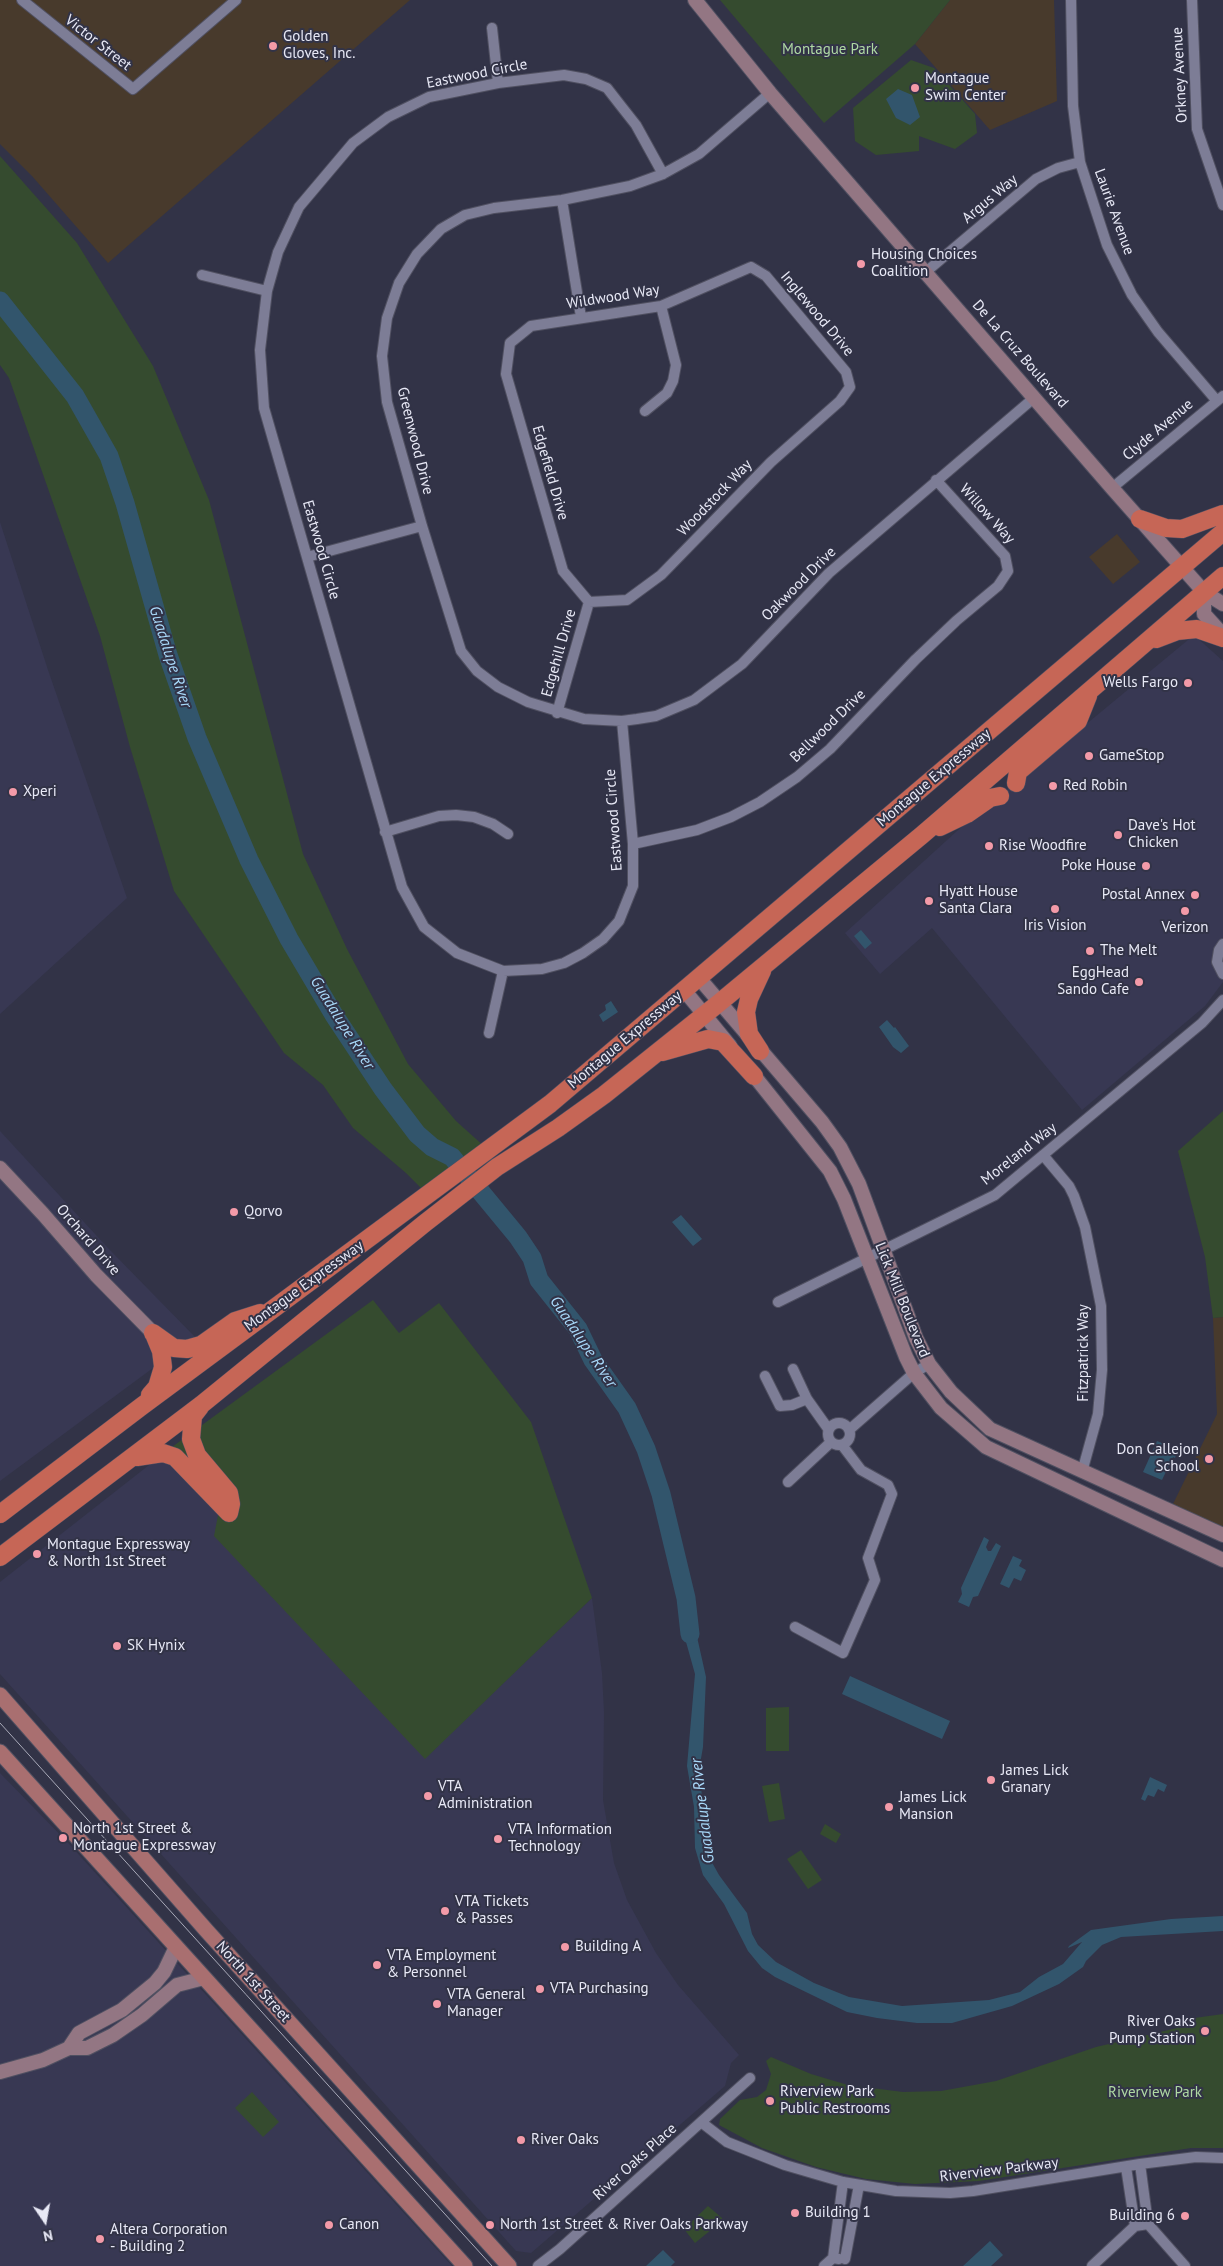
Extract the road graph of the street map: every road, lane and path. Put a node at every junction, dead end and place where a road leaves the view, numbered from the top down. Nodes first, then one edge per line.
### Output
1 (22, 0) edge
2 (236, 0) edge
3 (695, 0) edge
4 (1071, 0) edge
5 (1192, 0) edge
6 (492, 28) dead end
7 (498, 83) junction
8 (770, 93) junction
9 (1080, 162) junction
10 (664, 174) junction
11 (562, 200) junction
12 (1223, 204) edge
13 (751, 267) joint
14 (927, 271) junction
15 (202, 275) dead end
16 (266, 291) junction
17 (661, 306) junction
18 (581, 317) junction
19 (510, 343) joint
20 (850, 387) joint
21 (1035, 397) junction
22 (1220, 398) edge
23 (645, 411) dead end
24 (936, 480) junction
25 (1112, 488) junction
26 (1223, 514) edge
27 (1140, 519) junction
28 (422, 526) junction
29 (1223, 532) edge
30 (307, 557) junction
31 (1183, 567) junction
32 (1008, 571) joint
33 (1223, 576) edge
34 (1204, 592) junction
35 (589, 602) junction
36 (1223, 604) edge
37 (1223, 636) edge
38 (1148, 641) junction
39 (1090, 692) junction
40 (557, 713) junction
41 (622, 721) junction
42 (1016, 783) dead end
43 (1000, 796) dead end
44 (385, 832) junction
45 (508, 834) dead end
46 (922, 835) junction
47 (633, 844) junction
48 (1223, 944) edge
49 (765, 965) junction
50 (503, 972) junction
51 (1223, 974) edge
52 (699, 978) junction
53 (684, 990) junction
54 (1223, 1000) edge
55 (719, 1003) junction
56 (704, 1014) junction
57 (489, 1034) dead end
58 (760, 1051) junction
59 (652, 1056) junction
60 (754, 1076) junction
61 (1043, 1155) junction
62 (0, 1168) edge
63 (885, 1249) junction
64 (868, 1256) junction
65 (778, 1302) dead end
66 (278, 1307) junction
67 (153, 1333) junction
68 (929, 1364) junction
69 (792, 1369) dead end
70 (914, 1373) junction
71 (765, 1376) dead end
72 (807, 1399) junction
73 (201, 1405) junction
74 (142, 1406) junction
75 (829, 1430) junction
76 (849, 1430) junction
77 (831, 1442) junction
78 (842, 1445) junction
79 (134, 1458) junction
80 (1082, 1472) junction
81 (788, 1482) dead end
82 (0, 1514) edge
83 (1223, 1535) edge
84 (0, 1557) edge
85 (1223, 1560) edge
86 (795, 1627) dead end
87 (0, 1695) edge
88 (0, 1752) edge
89 (176, 1947) junction
90 (204, 1978) junction
91 (69, 2048) junction
92 (0, 2072) edge
93 (750, 2078) dead end
94 (701, 2122) junction
95 (1223, 2158) edge
96 (1140, 2164) junction
97 (1126, 2167) junction
98 (843, 2182) junction
99 (859, 2185) junction
100 (1148, 2224) junction
101 (1135, 2226) junction
102 (833, 2258) junction
103 (848, 2263) edge
104 (465, 2266) edge
105 (510, 2266) edge
106 (538, 2266) edge
107 (824, 2266) edge
108 (1092, 2266) edge
109 (1186, 2266) edge

1 - 2 street, Victor Street
3 - 8 main road, De La Cruz Boulevard
4 - 9 street, Laurie Avenue
5 - 12 street, Orkney Avenue
6 - 7 street
7 - 10 street, Eastwood Circle
7 - 16 street, Eastwood Circle
8 - 10 street, Greenwood Drive
8 - 14 main road, De La Cruz Boulevard
9 - 14 street, Argus Way
9 - 22 street, Laurie Avenue
10 - 11 street, Greenwood Drive
11 - 18 street
11 - 28 street, Greenwood Drive
13 - 17 street, Wildwood Way
13 - 20 street, Inglewood Drive
14 - 21 main road, De La Cruz Boulevard
15 - 16 street
16 - 30 street, Eastwood Circle
17 - 18 street, Wildwood Way
17 - 23 street
18 - 19 street, Wildwood Way
19 - 35 street, Edgefield Drive
20 - 35 street, Woodstock Way
21 - 24 street, Oakwood Drive
21 - 25 main road, De La Cruz Boulevard
22 - 25 street, Clyde Avenue
24 - 32 street, Willow Way
24 - 41 street, Oakwood Drive
25 - 27 main road, De La Cruz Boulevard
26 - 27 highway
27 - 31 main road, De La Cruz Boulevard
28 - 30 street
28 - 40 street, Greenwood Drive
29 - 31 highway, Montague Expressway
30 - 44 street, Eastwood Circle
31 - 34 main road, De La Cruz Boulevard
31 - 52 highway, Montague Expressway
32 - 47 street, Bellwood Drive
33 - 34 highway, Montague Expressway
34 - 36 main road, De La Cruz Boulevard
34 - 37 main road
34 - 38 highway, Montague Expressway
35 - 40 street, Edgehill Drive
37 - 38 highway
38 - 39 highway, Montague Expressway
39 - 42 highway
39 - 46 highway, Montague Expressway
40 - 41 street, Oakwood Drive
41 - 47 street, Eastwood Circle
43 - 46 highway
44 - 45 street
44 - 50 street, Eastwood Circle
46 - 49 highway, Montague Expressway
47 - 50 street, Eastwood Circle
48 - 51 street
49 - 55 highway, Montague Expressway
49 - 58 highway
50 - 57 street
52 - 53 highway, Montague Expressway
52 - 55 main road, Lick Mill Boulevard
53 - 56 main road, Lick Mill Boulevard
53 - 66 highway, Montague Expressway
54 - 61 street, Moreland Way
55 - 56 highway, Montague Expressway
55 - 58 main road, Lick Mill Boulevard
56 - 59 highway, Montague Expressway
56 - 60 main road, Lick Mill Boulevard
58 - 63 main road, Lick Mill Boulevard
59 - 60 highway
59 - 73 highway, Montague Expressway
60 - 64 main road, Lick Mill Boulevard
61 - 63 street, Moreland Way
61 - 80 street, Fitzpatrick Way
62 - 67 main road, Orchard Drive
63 - 64 street, Moreland Way
63 - 68 main road, Lick Mill Boulevard
64 - 65 street, Moreland Way
64 - 70 main road, Lick Mill Boulevard
66 - 67 highway
66 - 74 highway, Montague Expressway
67 - 74 highway
68 - 70 street
68 - 80 main road, Lick Mill Boulevard
69 - 72 street
70 - 76 street
70 - 85 main road, Lick Mill Boulevard
71 - 72 street
72 - 75 street
73 - 79 highway, Montague Expressway
73 - 79 highway
74 - 82 highway, Montague Expressway
75 - 76 street
75 - 77 street
76 - 78 street
77 - 78 street
77 - 81 street
78 - 86 street
79 - 84 highway, Montague Expressway
80 - 83 main road, Lick Mill Boulevard
87 - 105 main road, North 1st Street
88 - 89 main road
89 - 90 main road
89 - 91 main road
90 - 91 main road
90 - 104 main road
91 - 92 main road
93 - 94 street, River Oaks Place
94 - 98 street, Riverview Parkway
94 - 106 street, River Oaks Place
95 - 96 street, Riverview Parkway
96 - 97 street, Riverview Parkway
96 - 100 street
97 - 99 street, Riverview Parkway
97 - 101 street
98 - 99 street, Riverview Parkway
98 - 102 street
99 - 103 street
100 - 101 street
100 - 109 street
101 - 108 street
102 - 103 street
102 - 107 street

